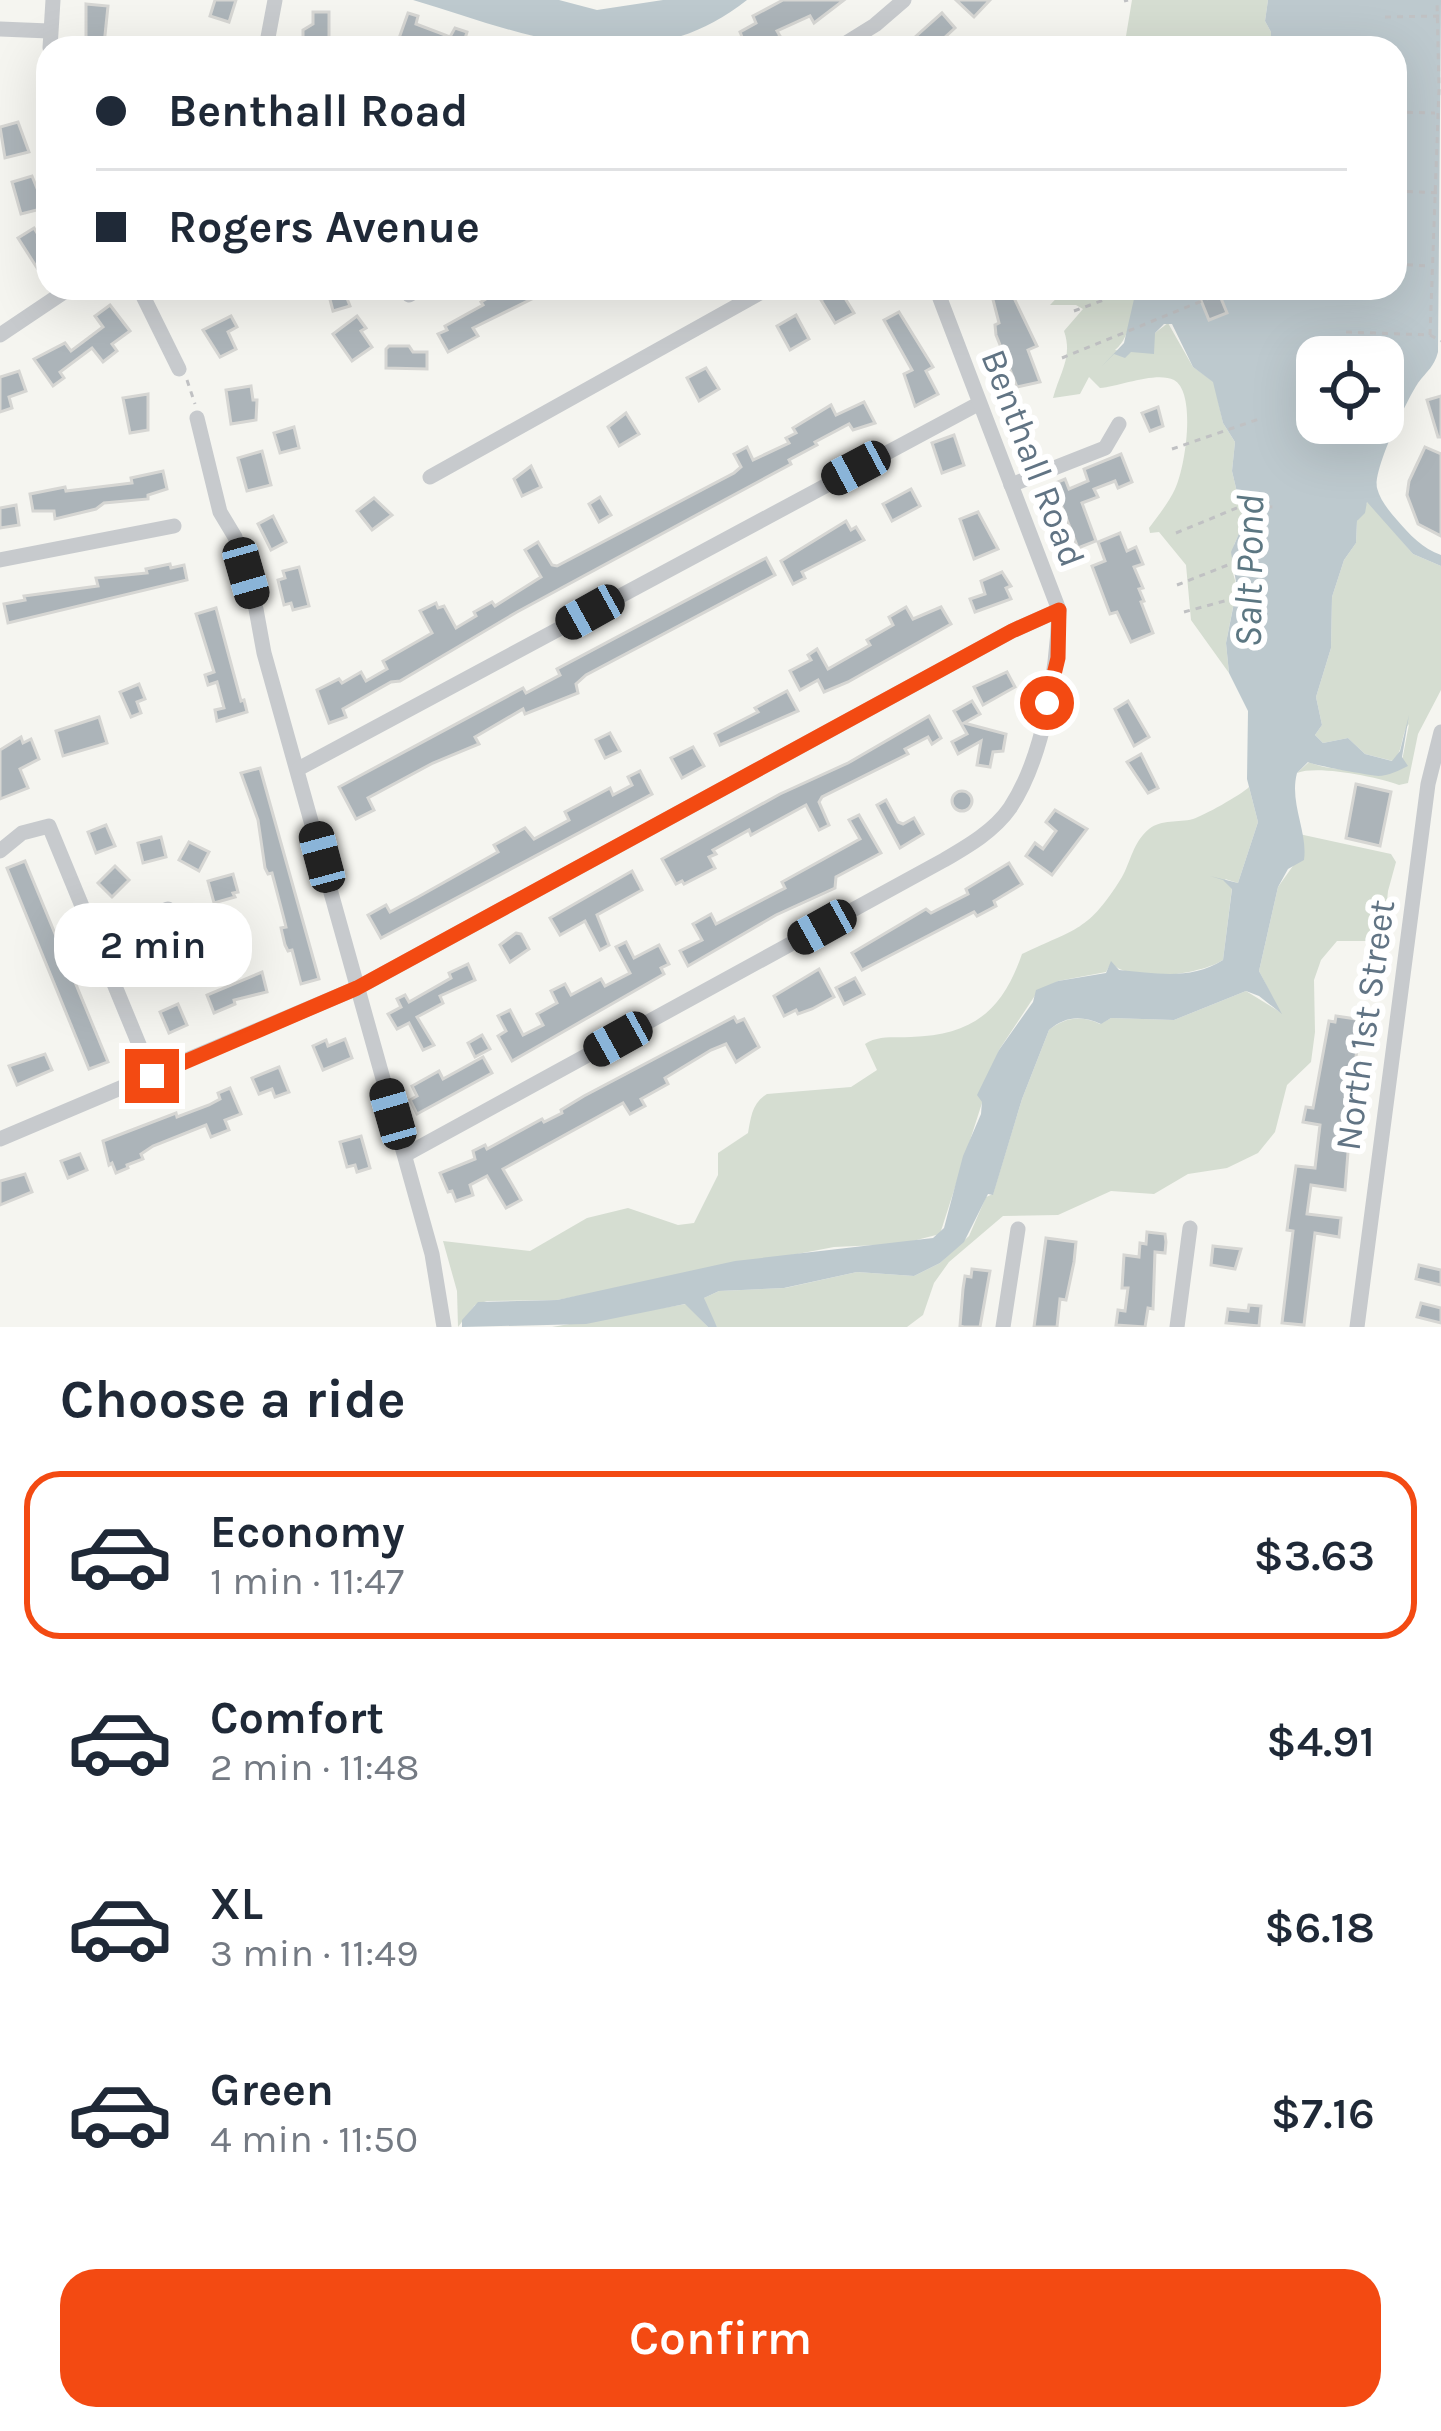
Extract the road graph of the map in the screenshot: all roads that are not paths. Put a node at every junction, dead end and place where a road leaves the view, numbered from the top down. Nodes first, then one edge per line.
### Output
1 (53, 0) edge
2 (275, 0) edge
3 (904, 0) edge
4 (0, 29) edge
5 (36, 36) edge
6 (50, 36) edge
7 (268, 36) edge
8 (857, 36) edge
9 (52, 300) edge
10 (145, 300) edge
11 (747, 300) edge
12 (940, 300) edge
13 (0, 335) edge
14 (179, 369) road end
15 (978, 404) junction
16 (197, 418) road end
17 (1119, 424) dead end
18 (430, 477) dead end
19 (1011, 485) junction
20 (174, 526) dead end
21 (0, 560) edge
22 (1059, 610) junction
23 (1441, 732) edge
24 (298, 770) junction
25 (0, 851) edge
26 (169, 909) dead end
27 (94, 940) junction
28 (357, 988) junction
29 (152, 1076) junction
30 (0, 1139) edge
31 (405, 1155) junction
32 (1190, 1228) dead end
33 (1018, 1229) dead end
34 (444, 1327) edge
35 (1003, 1327) edge
36 (1177, 1327) edge
37 (1357, 1327) edge

1 - 6 street
2 - 7 street
3 - 8 street
4 - 5 street
9 - 13 street
10 - 14 street
11 - 18 street
12 - 15 street, Benthall Road
15 - 19 street, Benthall Road
15 - 24 street
16 - 24 street
17 - 19 street
19 - 22 street, Benthall Road
20 - 21 street
22 - 28 street
22 - 31 street, Benthall Road
23 - 37 street, North 1st Street
24 - 28 street
25 - 27 street
26 - 27 street
27 - 29 street
28 - 29 street
28 - 31 street
29 - 30 street
31 - 34 street
32 - 36 street
33 - 35 street

